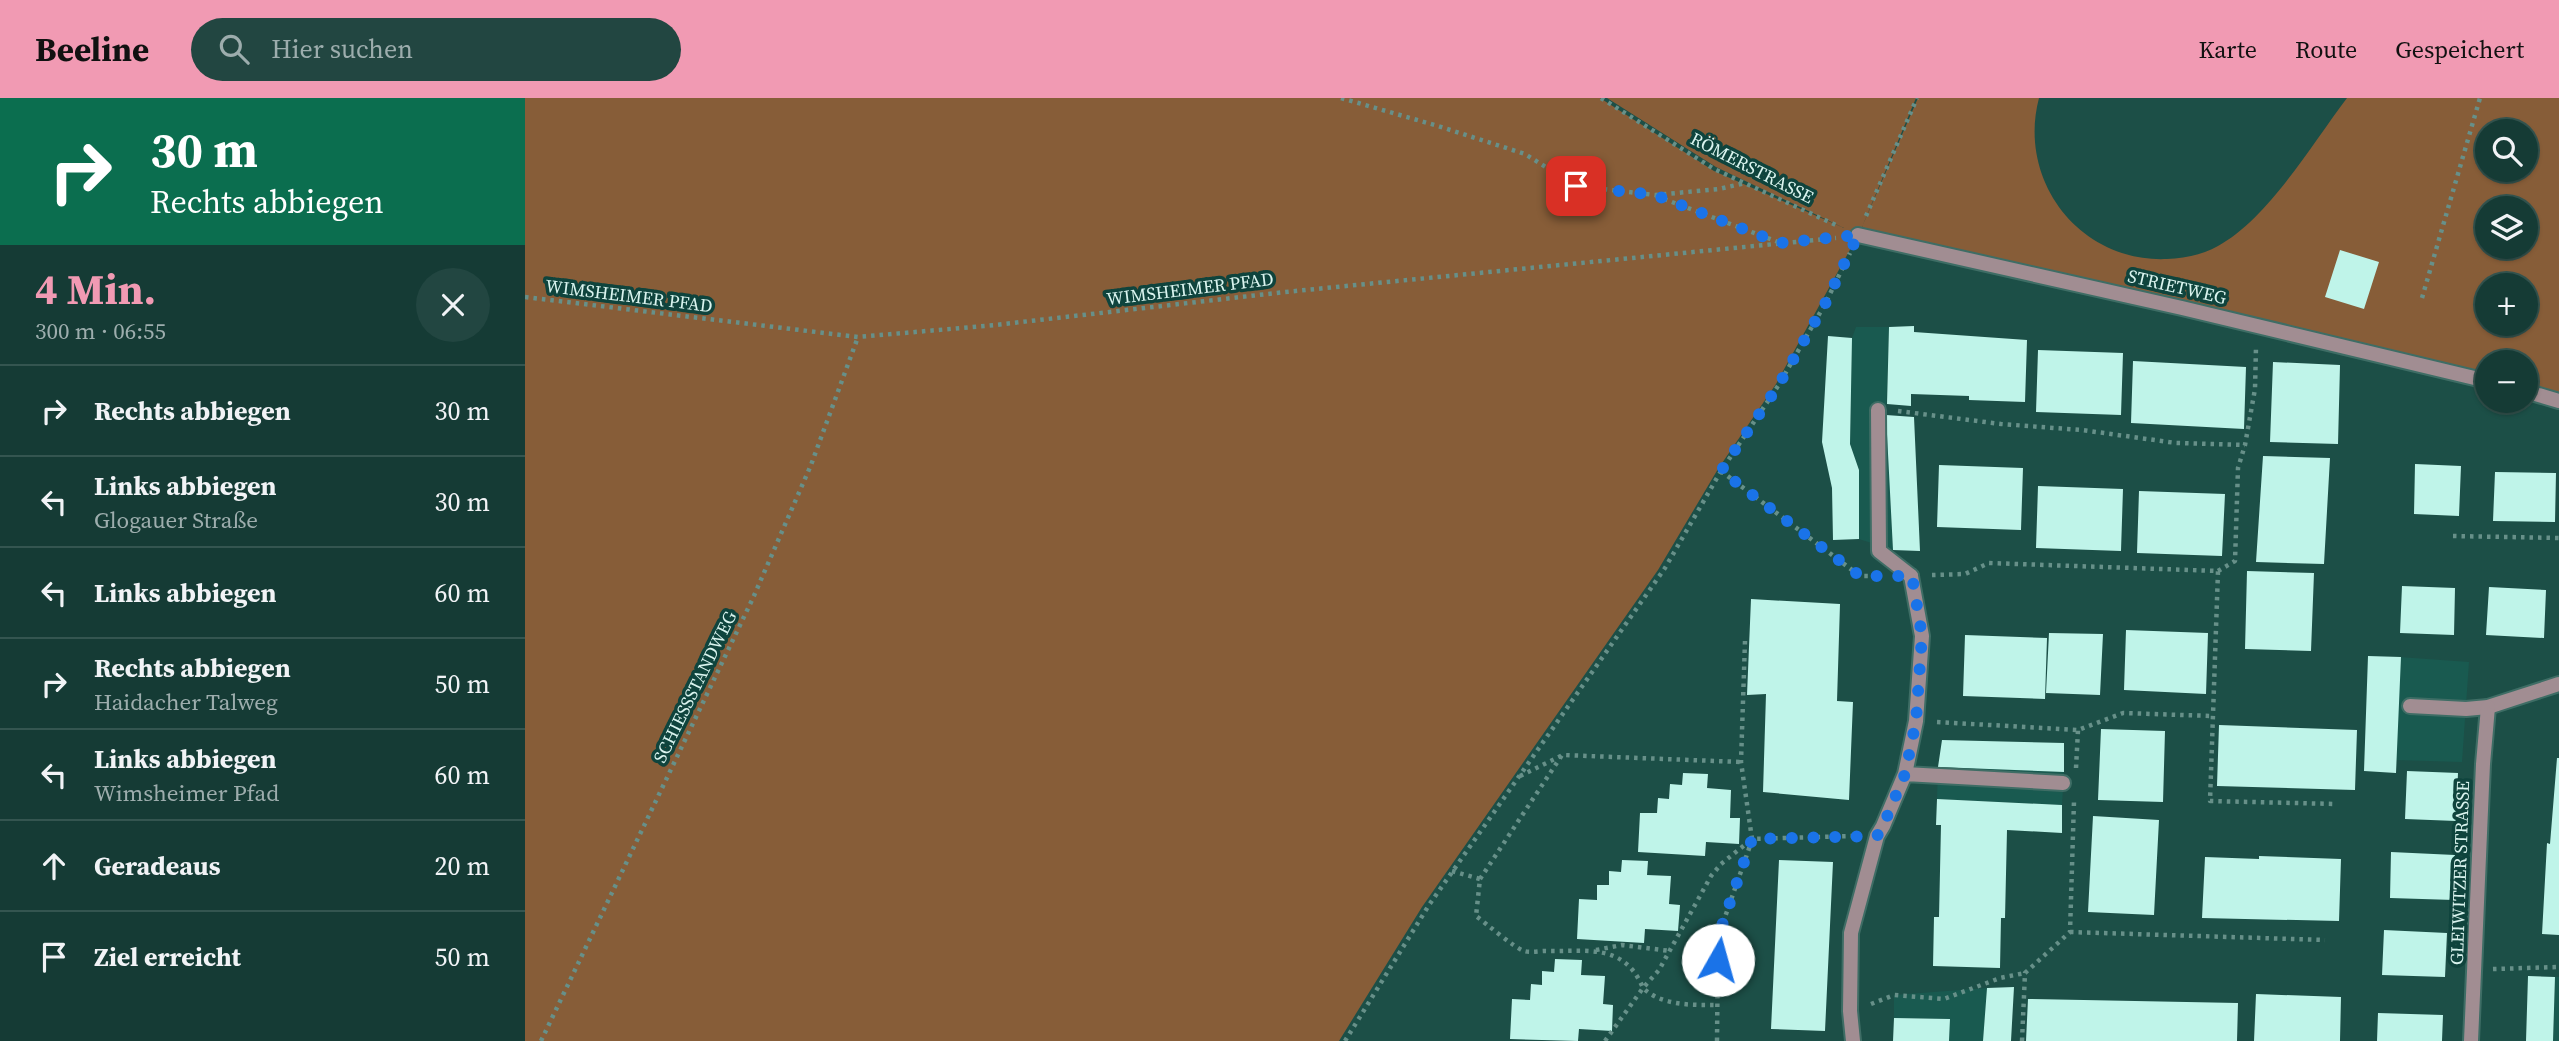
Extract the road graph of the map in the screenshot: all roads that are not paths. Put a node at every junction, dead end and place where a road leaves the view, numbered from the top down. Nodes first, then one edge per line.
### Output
1 (1858, 235) road end
2 (2475, 378) edge
3 (2538, 395) edge
4 (2559, 401) edge
5 (1878, 410) dead end
6 (2559, 684) edge
7 (2410, 706) dead end
8 (2488, 707) junction
9 (1905, 774) junction
10 (2069, 778) road end
11 (1853, 1041) edge
12 (2471, 1041) edge

1 - 2 street, STRIETWEG
3 - 4 street
5 - 9 street
6 - 8 street
7 - 8 street
8 - 12 street, GLEIWITZER STRASSE
9 - 10 street
9 - 11 street

